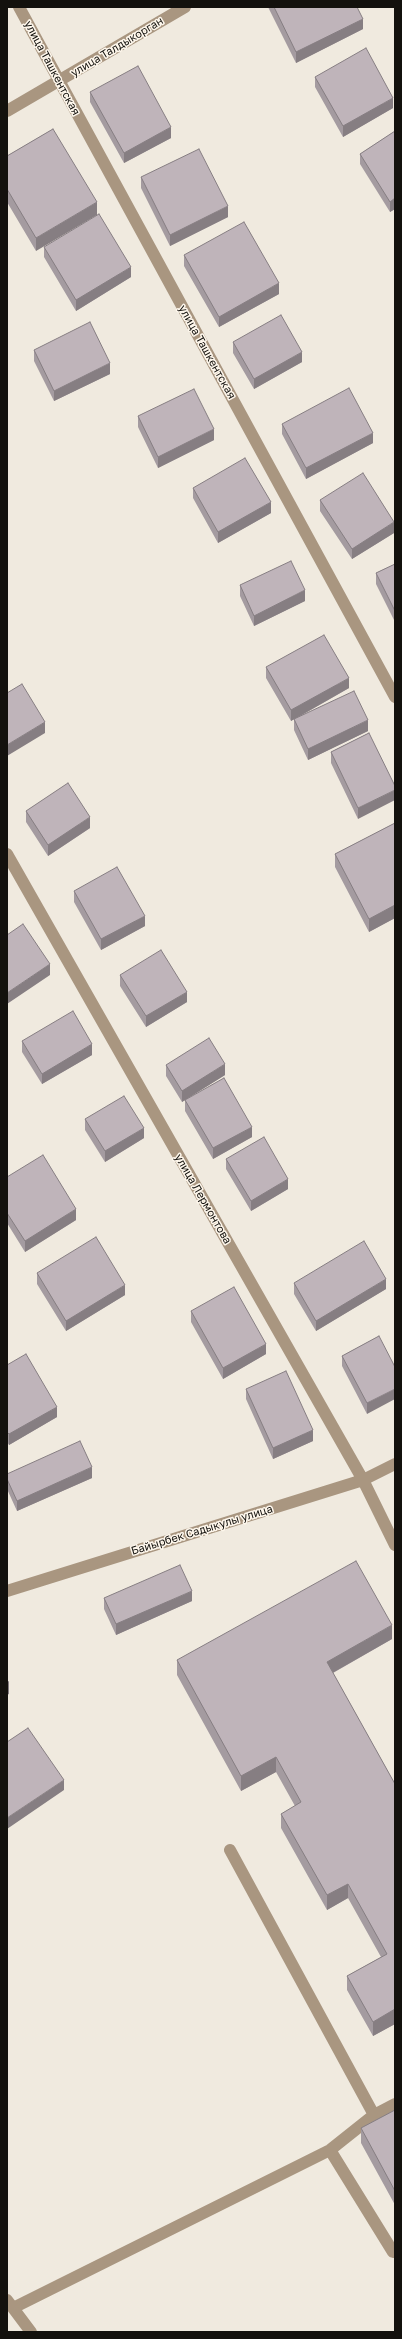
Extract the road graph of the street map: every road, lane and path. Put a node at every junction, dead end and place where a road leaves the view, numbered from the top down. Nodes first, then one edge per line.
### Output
1 (19, 7) edge
2 (185, 7) edge
3 (59, 81) junction
4 (7, 112) edge
5 (395, 697) edge
6 (7, 854) edge
7 (395, 1464) edge
8 (363, 1480) junction
9 (395, 1545) edge
10 (7, 1591) edge
11 (230, 1850) dead end
12 (395, 2104) edge
13 (374, 2115) junction
14 (330, 2150) junction
15 (395, 2252) edge
16 (10, 2304) edge
17 (30, 2332) edge

1 - 3 street, улица Ташкентская
2 - 3 street, улица Талдыкорган
3 - 4 street, улица Талдыкорган
3 - 5 street, улица Ташкентская
6 - 8 street, улица Лермонтова
7 - 8 street, Байырбек Садыкулы улица
8 - 9 street, улица Лермонтова
8 - 10 street, Байырбек Садыкулы улица
11 - 13 street
12 - 13 street
13 - 14 street
14 - 15 street
14 - 16 street
16 - 17 street

